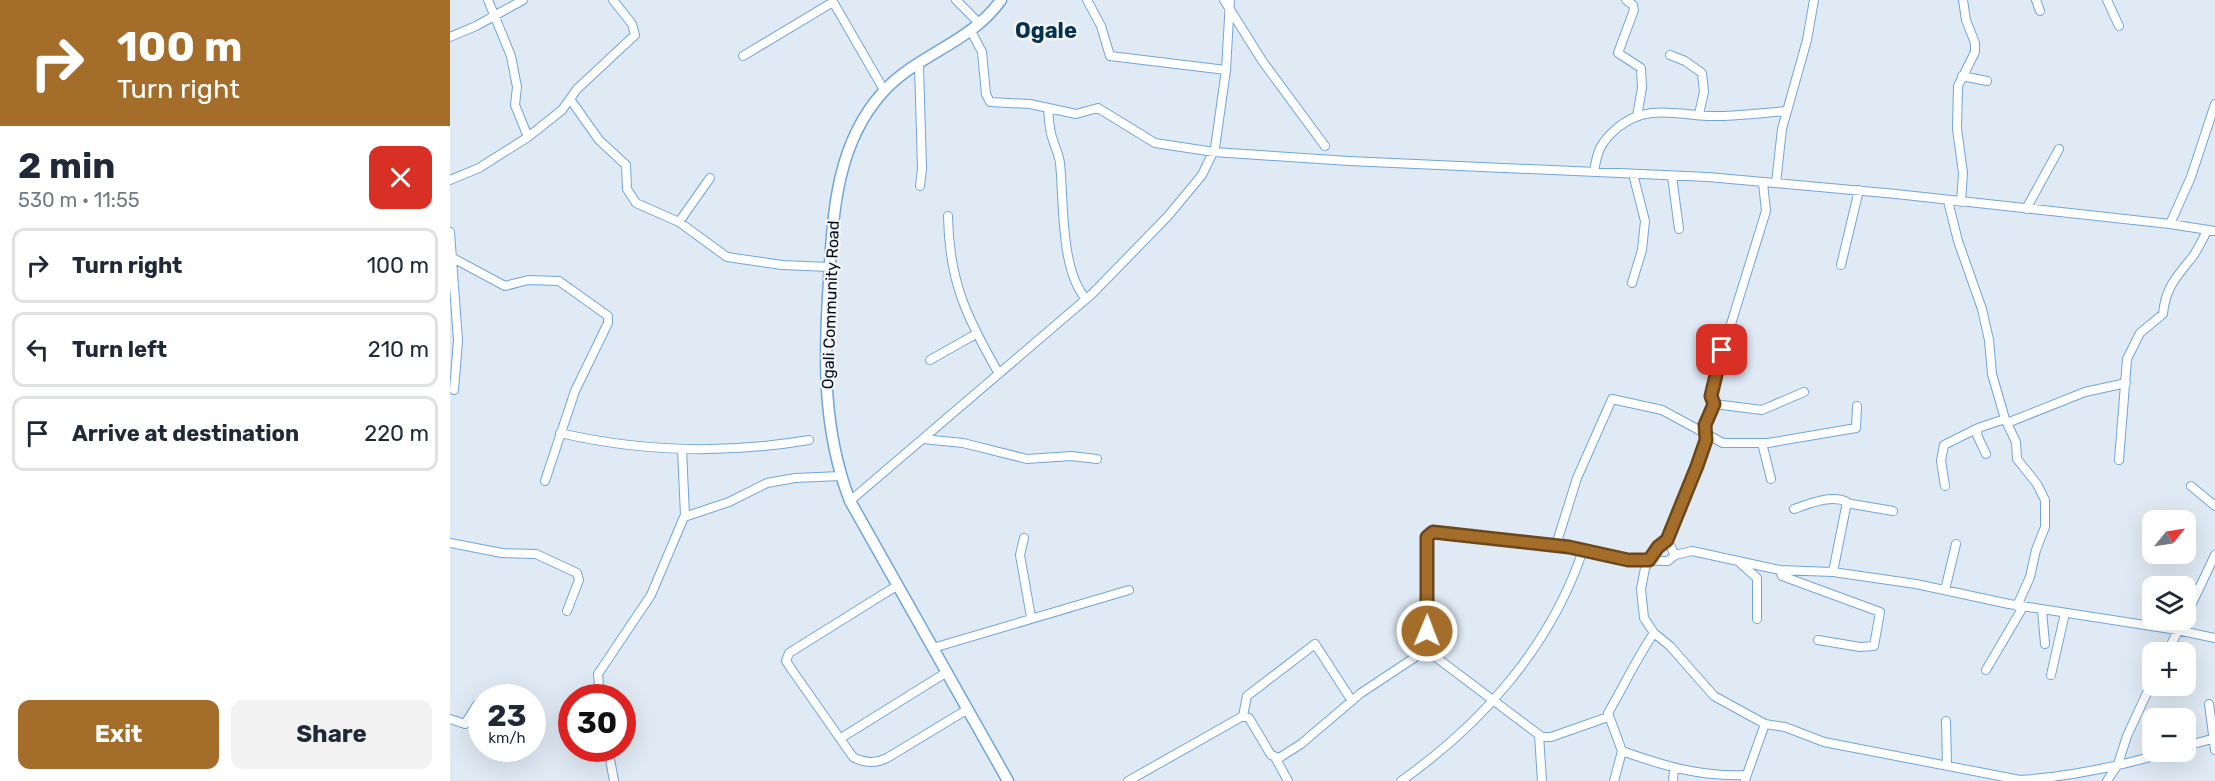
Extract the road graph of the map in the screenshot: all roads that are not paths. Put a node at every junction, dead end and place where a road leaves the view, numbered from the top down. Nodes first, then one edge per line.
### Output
1 (488, 0) edge
2 (522, 0) edge
3 (613, 0) edge
4 (956, 0) edge
5 (1001, 0) edge
6 (1087, 0) edge
7 (1224, 0) edge
8 (1626, 0) edge
9 (1814, 0) edge
10 (1964, 0) edge
11 (2036, 0) edge
12 (2107, 0) edge
13 (832, 1) edge
14 (1229, 4) edge
15 (2040, 11) dead end
16 (496, 16) junction
17 (2119, 26) dead end
18 (976, 28) junction
19 (450, 37) edge
20 (743, 56) dead end
21 (1670, 56) dead end
22 (919, 65) junction
23 (1226, 70) junction
24 (1962, 76) junction
25 (1987, 81) dead end
26 (884, 90) junction
27 (570, 99) junction
28 (2215, 104) edge
29 (1047, 108) junction
30 (1787, 111) junction
31 (1699, 114) junction
32 (1637, 116) junction
33 (528, 137) junction
34 (1325, 146) dead end
35 (2060, 149) dead end
36 (1214, 152) junction
37 (1594, 172) junction
38 (1633, 174) junction
39 (1672, 176) junction
40 (710, 178) dead end
41 (450, 180) edge
42 (1763, 183) junction
43 (1776, 183) junction
44 (920, 186) dead end
45 (1859, 190) junction
46 (1948, 201) junction
47 (1961, 202) junction
48 (2026, 209) junction
49 (948, 216) dead end
50 (679, 222) junction
51 (2170, 224) junction
52 (1679, 229) dead end
53 (2211, 231) edge
54 (450, 232) edge
55 (451, 257) edge
56 (1840, 265) dead end
57 (830, 267) junction
58 (1632, 283) dead end
59 (1086, 299) junction
60 (976, 334) junction
61 (930, 360) dead end
62 (999, 374) junction
63 (2126, 383) junction
64 (453, 390) dead end
65 (1804, 392) dead end
66 (1714, 404) junction
67 (1857, 406) dead end
68 (2006, 421) junction
69 (1978, 428) junction
70 (1704, 430) junction
71 (560, 433) junction
72 (923, 439) junction
73 (809, 440) dead end
74 (1762, 443) junction
75 (682, 449) junction
76 (1986, 454) dead end
77 (1096, 459) dead end
78 (2119, 460) dead end
79 (840, 476) junction
80 (1771, 479) dead end
81 (545, 481) dead end
82 (1945, 486) dead end
83 (2191, 486) dead end
84 (850, 501) junction
85 (1846, 503) junction
86 (2215, 506) edge
87 (1794, 509) dead end
88 (1893, 512) dead end
89 (685, 516) junction
90 (1024, 538) dead end
91 (1667, 540) junction
92 (450, 543) edge
93 (1956, 544) dead end
94 (1556, 545) junction
95 (1583, 550) junction
96 (1675, 555) junction
97 (2215, 555) edge
98 (1649, 560) junction
99 (1736, 560) junction
100 (1780, 570) junction
101 (1833, 572) junction
102 (898, 585) junction
103 (1129, 590) dead end
104 (1945, 590) junction
105 (2196, 595) edge
106 (2020, 606) junction
107 (2042, 610) junction
108 (567, 612) dead end
109 (2065, 613) junction
110 (1031, 617) junction
111 (1757, 619) dead end
112 (2142, 625) edge
113 (2177, 630) joint
114 (1654, 633) junction
115 (2215, 638) edge
116 (1818, 640) dead end
117 (2172, 642) edge
118 (2045, 644) dead end
119 (933, 648) junction
120 (1425, 649) junction
121 (1986, 670) dead end
122 (947, 672) junction
123 (2051, 675) dead end
124 (599, 684) edge
125 (2146, 696) edge
126 (1494, 698) junction
127 (1352, 701) junction
128 (2209, 704) dead end
129 (968, 709) junction
130 (1243, 717) junction
131 (1608, 717) junction
132 (450, 719) edge
133 (468, 719) edge
134 (1946, 721) dead end
135 (1766, 724) junction
136 (1539, 735) junction
137 (841, 738) junction
138 (2215, 738) edge
139 (2196, 743) edge
140 (2215, 750) edge
141 (1622, 751) junction
142 (1275, 758) junction
143 (2142, 758) edge
144 (611, 762) edge
145 (2118, 764) junction
146 (1947, 766) junction
147 (1674, 769) junction
148 (1745, 778) edge
149 (614, 781) edge
150 (1008, 781) edge
151 (1128, 781) edge
152 (1288, 781) edge
153 (1401, 781) edge
154 (1542, 781) edge
155 (1614, 781) edge
156 (1673, 781) edge
157 (2107, 781) edge

1 - 16 street
2 - 16 street
3 - 27 street
4 - 18 street
5 - 18 street, Ogali Community Road
6 - 23 street
7 - 14 street
8 - 32 street
9 - 30 street
10 - 24 street
11 - 15 street
12 - 17 street
13 - 20 street
13 - 26 street
14 - 23 street
14 - 34 street
16 - 19 street
16 - 33 street
18 - 22 street, Ogali Community Road
18 - 29 street
21 - 31 street
22 - 26 street, Ogali Community Road
22 - 44 street
23 - 36 street
24 - 25 street
24 - 47 street
26 - 57 street, Ogali Community Road
27 - 33 street
27 - 50 street
28 - 51 street
29 - 36 street
29 - 59 street
30 - 31 street
30 - 43 street
31 - 32 street
32 - 37 street
33 - 41 street
35 - 48 street
36 - 37 street
36 - 59 street
37 - 38 street
38 - 39 street
38 - 58 street
39 - 42 street
39 - 52 street
40 - 50 street
42 - 43 street
42 - 66 street
43 - 45 street
45 - 46 street
45 - 56 street
46 - 47 street
46 - 68 street
47 - 48 street
48 - 51 street
49 - 60 street
50 - 57 street
51 - 53 street
53 - 63 street
54 - 55 street
55 - 64 street
55 - 71 street
57 - 79 street, Ogali Community Road
59 - 62 street
60 - 61 street
60 - 62 street
62 - 72 street
63 - 68 street
63 - 78 street
65 - 66 street
66 - 70 street
67 - 74 street
68 - 69 street
68 - 106 street
69 - 76 street
69 - 82 street
70 - 74 street
70 - 91 street
70 - 94 street
71 - 75 street
71 - 81 street
72 - 77 street
72 - 84 street
73 - 75 street
74 - 80 street
75 - 89 street
79 - 84 street, Ogali Community Road
79 - 89 street
83 - 86 street
84 - 102 street, Ogali Community Road
85 - 87 street
85 - 88 street
85 - 101 street
89 - 124 street
90 - 110 street
91 - 96 street
91 - 98 street
92 - 108 street
93 - 104 street
94 - 95 street
94 - 120 street
95 - 98 street
95 - 126 street
96 - 98 street
96 - 99 street
97 - 105 street
98 - 114 street
99 - 100 street
99 - 111 street
100 - 101 street
100 - 116 street
101 - 104 street
102 - 119 street, Ogali Community Road
102 - 137 street
103 - 110 street
104 - 106 street
106 - 107 street
106 - 121 street
107 - 109 street
107 - 118 street
109 - 112 street
109 - 123 street
110 - 119 street
113 - 115 street
113 - 117 street
114 - 131 street
114 - 135 street
119 - 122 street, Ogali Community Road
120 - 126 street
120 - 127 street
122 - 129 street, Ogali Community Road
122 - 137 street
125 - 145 street
126 - 136 street
126 - 153 street
127 - 130 street
127 - 142 street
128 - 138 street
129 - 137 street
129 - 150 street, Ogali Community Road
130 - 142 street
130 - 151 street
131 - 136 street
131 - 141 street
132 - 133 street
134 - 146 street
135 - 146 street
135 - 148 street
136 - 154 street
138 - 139 street
138 - 140 street
141 - 147 street
141 - 155 street
142 - 152 street
143 - 145 street
144 - 149 street
145 - 146 street
145 - 157 street
147 - 148 street
147 - 156 street

